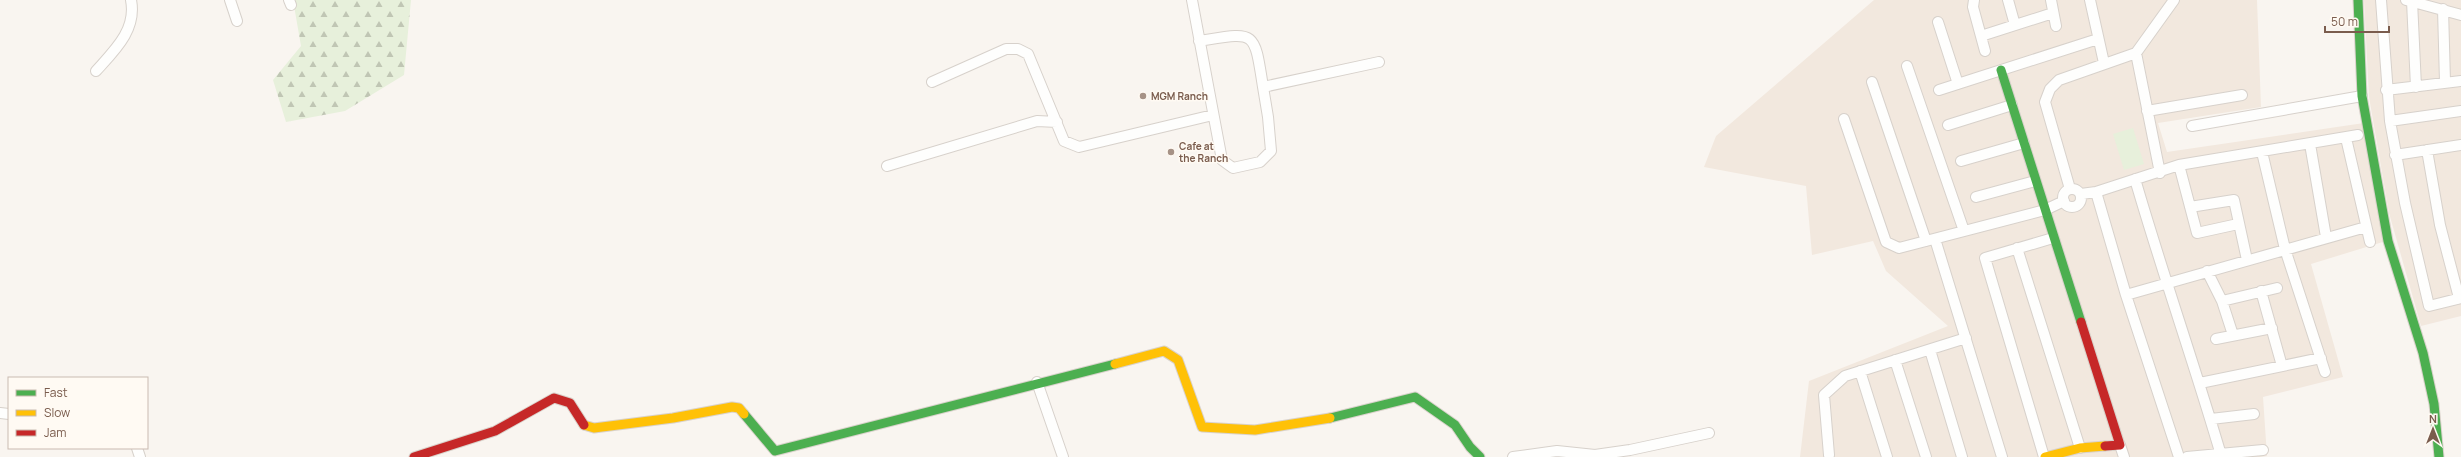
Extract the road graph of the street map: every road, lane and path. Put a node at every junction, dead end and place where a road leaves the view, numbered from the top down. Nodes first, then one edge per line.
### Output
1 (131, 0) edge
2 (230, 0) edge
3 (1192, 0) edge
4 (1974, 0) edge
5 (2008, 0) edge
6 (2050, 0) edge
7 (2090, 0) edge
8 (2174, 0) edge
9 (2358, 0) edge
10 (2381, 0) edge
11 (2409, 1) edge
12 (2442, 9) junction
13 (2053, 13) junction
14 (2461, 15) edge
15 (237, 21) dead end
16 (1938, 22) dead end
17 (2015, 25) junction
18 (2056, 26) dead end
19 (1981, 36) junction
20 (2098, 39) junction
21 (1199, 41) junction
22 (1985, 51) dead end
23 (2136, 53) junction
24 (1378, 62) dead end
25 (2104, 63) junction
26 (1906, 66) dead end
27 (2001, 70) junction
28 (96, 71) dead end
29 (2461, 80) edge
30 (932, 82) dead end
31 (1872, 82) dead end
32 (2445, 82) junction
33 (1958, 84) junction
34 (1262, 87) junction
35 (2416, 87) junction
36 (1940, 90) dead end
37 (2386, 90) junction
38 (2242, 95) dead end
39 (2362, 96) junction
40 (2012, 105) junction
41 (2147, 111) junction
42 (2461, 111) edge
43 (1213, 115) junction
44 (1844, 119) dead end
45 (1057, 122) junction
46 (2390, 122) junction
47 (1948, 125) dead end
48 (2192, 126) dead end
49 (2358, 136) dead end
50 (2346, 138) junction
51 (2024, 143) junction
52 (2310, 144) junction
53 (2461, 146) edge
54 (2427, 150) junction
55 (2262, 152) junction
56 (2395, 155) junction
57 (1961, 161) dead end
58 (2179, 165) junction
59 (887, 166) dead end
60 (2160, 173) junction
61 (2135, 179) junction
62 (2035, 181) junction
63 (2070, 189) junction
64 (2096, 192) junction
65 (2081, 194) junction
66 (1976, 197) dead end
67 (2064, 201) junction
68 (2190, 207) junction
69 (2044, 210) junction
70 (2238, 224) junction
71 (2366, 227) junction
72 (1964, 231) junction
73 (2326, 237) junction
74 (2052, 238) junction
75 (1931, 240) junction
76 (2370, 242) dead end
77 (2017, 248) junction
78 (2285, 249) junction
79 (2247, 260) junction
80 (2207, 271) junction
81 (2166, 283) junction
82 (2277, 288) dead end
83 (2261, 291) junction
84 (2126, 295) junction
85 (2460, 298) edge
86 (2222, 301) junction
87 (2272, 328) junction
88 (2233, 335) junction
89 (1966, 338) junction
90 (2216, 339) dead end
91 (1930, 350) junction
92 (2321, 358) junction
93 (1895, 360) junction
94 (2282, 366) junction
95 (1860, 371) junction
96 (2325, 372) dead end
97 (1037, 382) junction
98 (2200, 383) junction
99 (2254, 414) dead end
100 (2211, 419) junction
101 (1709, 433) dead end
102 (2120, 445) junction
103 (2080, 448) junction
104 (2263, 450) dead end
105 (1829, 455) dead end
106 (2221, 455) junction
107 (414, 457) edge
108 (1063, 457) edge
109 (1480, 457) edge
110 (1513, 457) edge
111 (1887, 457) edge
112 (1926, 457) edge
113 (1962, 457) edge
114 (2002, 457) edge
115 (2045, 457) edge
116 (2124, 457) edge
117 (2179, 457) edge
118 (2187, 457) edge
119 (2439, 457) edge

1 - 28 street
2 - 15 street
3 - 21 street
4 - 19 street
5 - 17 street
6 - 13 street
7 - 20 street
8 - 23 street
9 - 39 street
10 - 37 street
11 - 12 street
11 - 35 street
12 - 14 street
12 - 32 street
13 - 17 street
13 - 18 street
16 - 33 street
17 - 19 street
19 - 22 street
20 - 25 street
20 - 27 street
21 - 34 street
21 - 43 street
23 - 25 street
23 - 41 street
24 - 34 street
25 - 63 street
26 - 72 street
27 - 33 street
27 - 40 street
29 - 32 street
30 - 45 street
31 - 75 street
32 - 35 street
33 - 36 street
34 - 43 street
35 - 37 street
37 - 46 street
38 - 41 street
39 - 48 street
39 - 119 street
40 - 47 street
40 - 51 street
41 - 60 street
42 - 46 street
43 - 45 street
44 - 75 street
45 - 59 street
46 - 56 street
49 - 50 street
50 - 52 street
50 - 71 street
51 - 57 street
51 - 62 street
52 - 55 street
52 - 73 street
53 - 54 street
54 - 56 street
54 - 85 street
55 - 58 street
55 - 78 street
56 - 85 street
58 - 60 street
58 - 68 street
60 - 61 street
61 - 64 street
61 - 81 street
62 - 66 street
62 - 69 street
63 - 65 street
63 - 67 street
64 - 65 street
64 - 84 street
65 - 67 street
67 - 69 street
68 - 70 street
68 - 70 street
69 - 72 street
69 - 74 street
70 - 79 street
71 - 73 street
71 - 76 street
72 - 75 street
73 - 78 street
74 - 77 street
74 - 102 street
75 - 89 street
77 - 103 street
77 - 115 street
78 - 79 street
78 - 92 street
79 - 80 street
80 - 81 street
80 - 86 street
81 - 84 street
81 - 98 street
82 - 83 street
83 - 86 street
83 - 87 street
84 - 117 street
86 - 88 street
87 - 88 street
87 - 94 street
88 - 90 street
89 - 91 street
89 - 114 street
91 - 93 street
91 - 113 street
92 - 94 street
92 - 96 street
93 - 95 street
93 - 112 street
94 - 98 street
95 - 105 street
95 - 111 street
97 - 107 street
97 - 108 street
97 - 109 street
98 - 100 street
99 - 100 street
100 - 106 street
101 - 110 street
102 - 103 street
102 - 116 street
103 - 115 street
104 - 106 street
106 - 118 street

